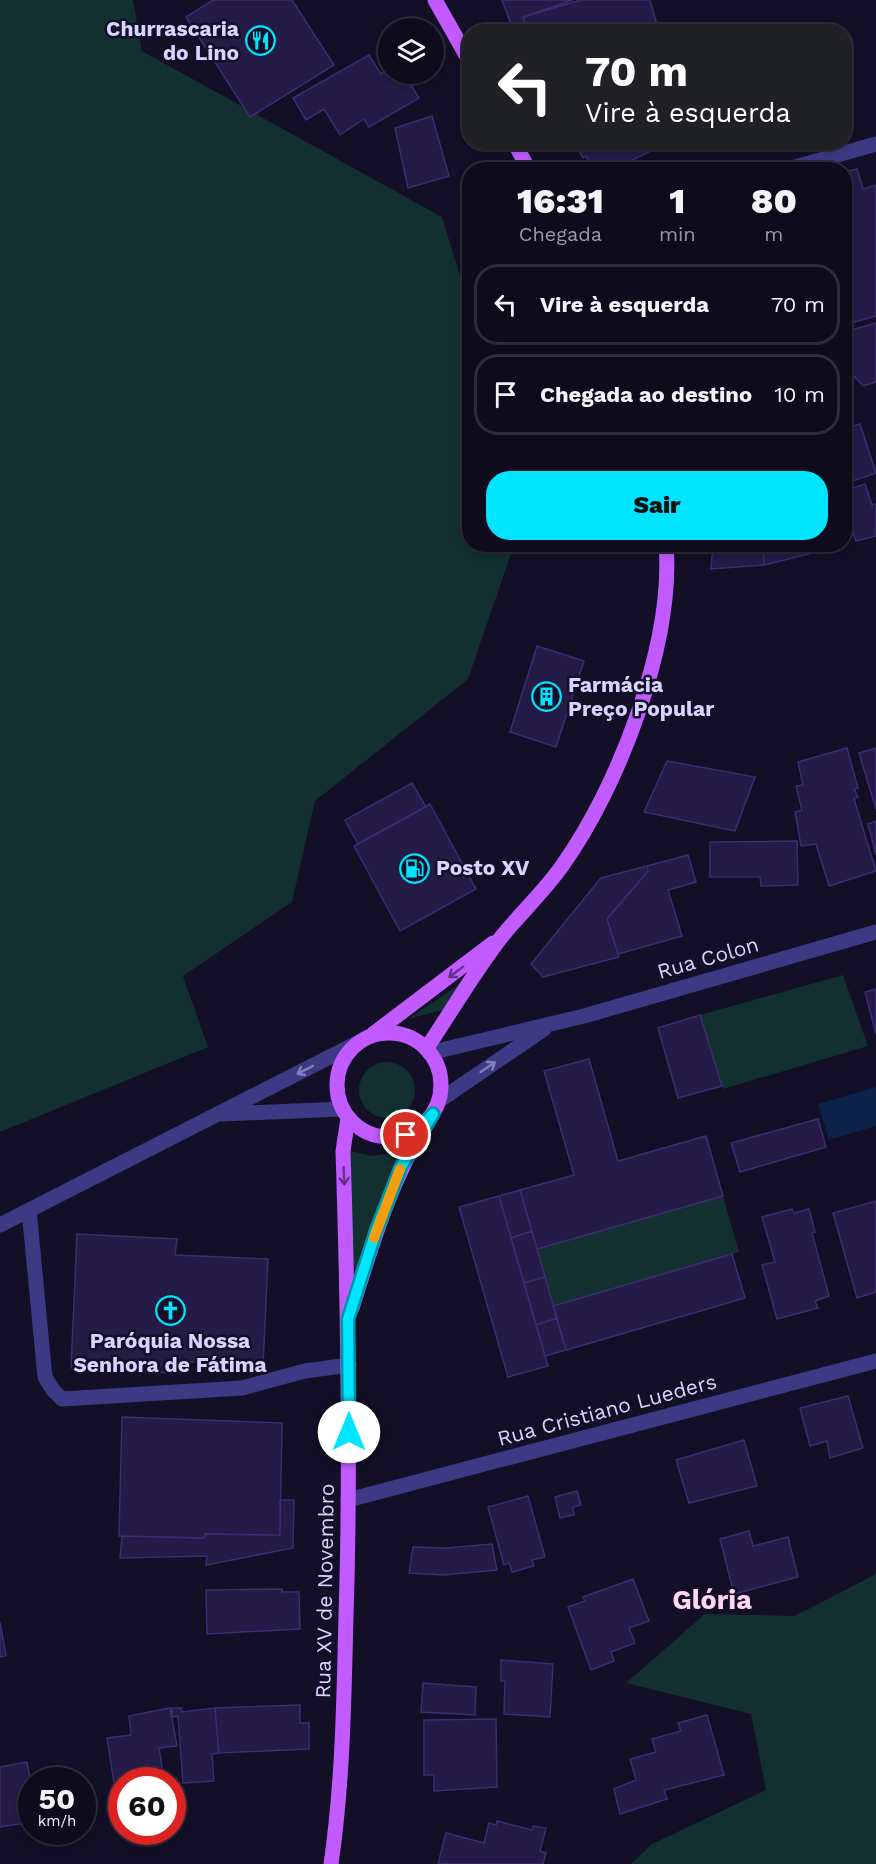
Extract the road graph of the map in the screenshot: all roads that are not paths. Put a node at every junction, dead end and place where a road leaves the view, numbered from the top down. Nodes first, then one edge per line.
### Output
1 (435, 0) edge
2 (462, 48) edge
3 (876, 144) edge
4 (813, 162) edge
5 (666, 552) edge
6 (876, 932) edge
7 (502, 936) junction
8 (552, 1024) junction
9 (364, 1040) junction
10 (428, 1051) junction
11 (440, 1100) junction
12 (345, 1113) junction
13 (217, 1114) junction
14 (433, 1114) junction
15 (29, 1210) junction
16 (0, 1225) edge
17 (348, 1319) junction
18 (876, 1361) edge
19 (349, 1365) junction
20 (348, 1500) junction
21 (331, 1864) edge

1 - 2 main road
3 - 4 street
5 - 7 main road
6 - 8 street, Rua Colon
7 -> 9 main road
7 - 10 main road
8 - 10 street, Rua Colon
11 -> 8 street, Rua Colon
9 - 10 main road
9 - 12 main road
9 -> 13 street
10 - 11 main road
11 - 14 main road
12 - 13 street
12 - 14 main road
12 -> 17 main road, Rua XV de Novembro
13 - 15 street
14 - 17 main road, Rua XV de Novembro
15 - 16 street
15 - 19 street
17 - 19 main road, Rua XV de Novembro
18 - 20 street, Rua Cristiano Lueders
19 - 20 main road, Rua XV de Novembro
20 - 21 main road, Rua XV de Novembro

